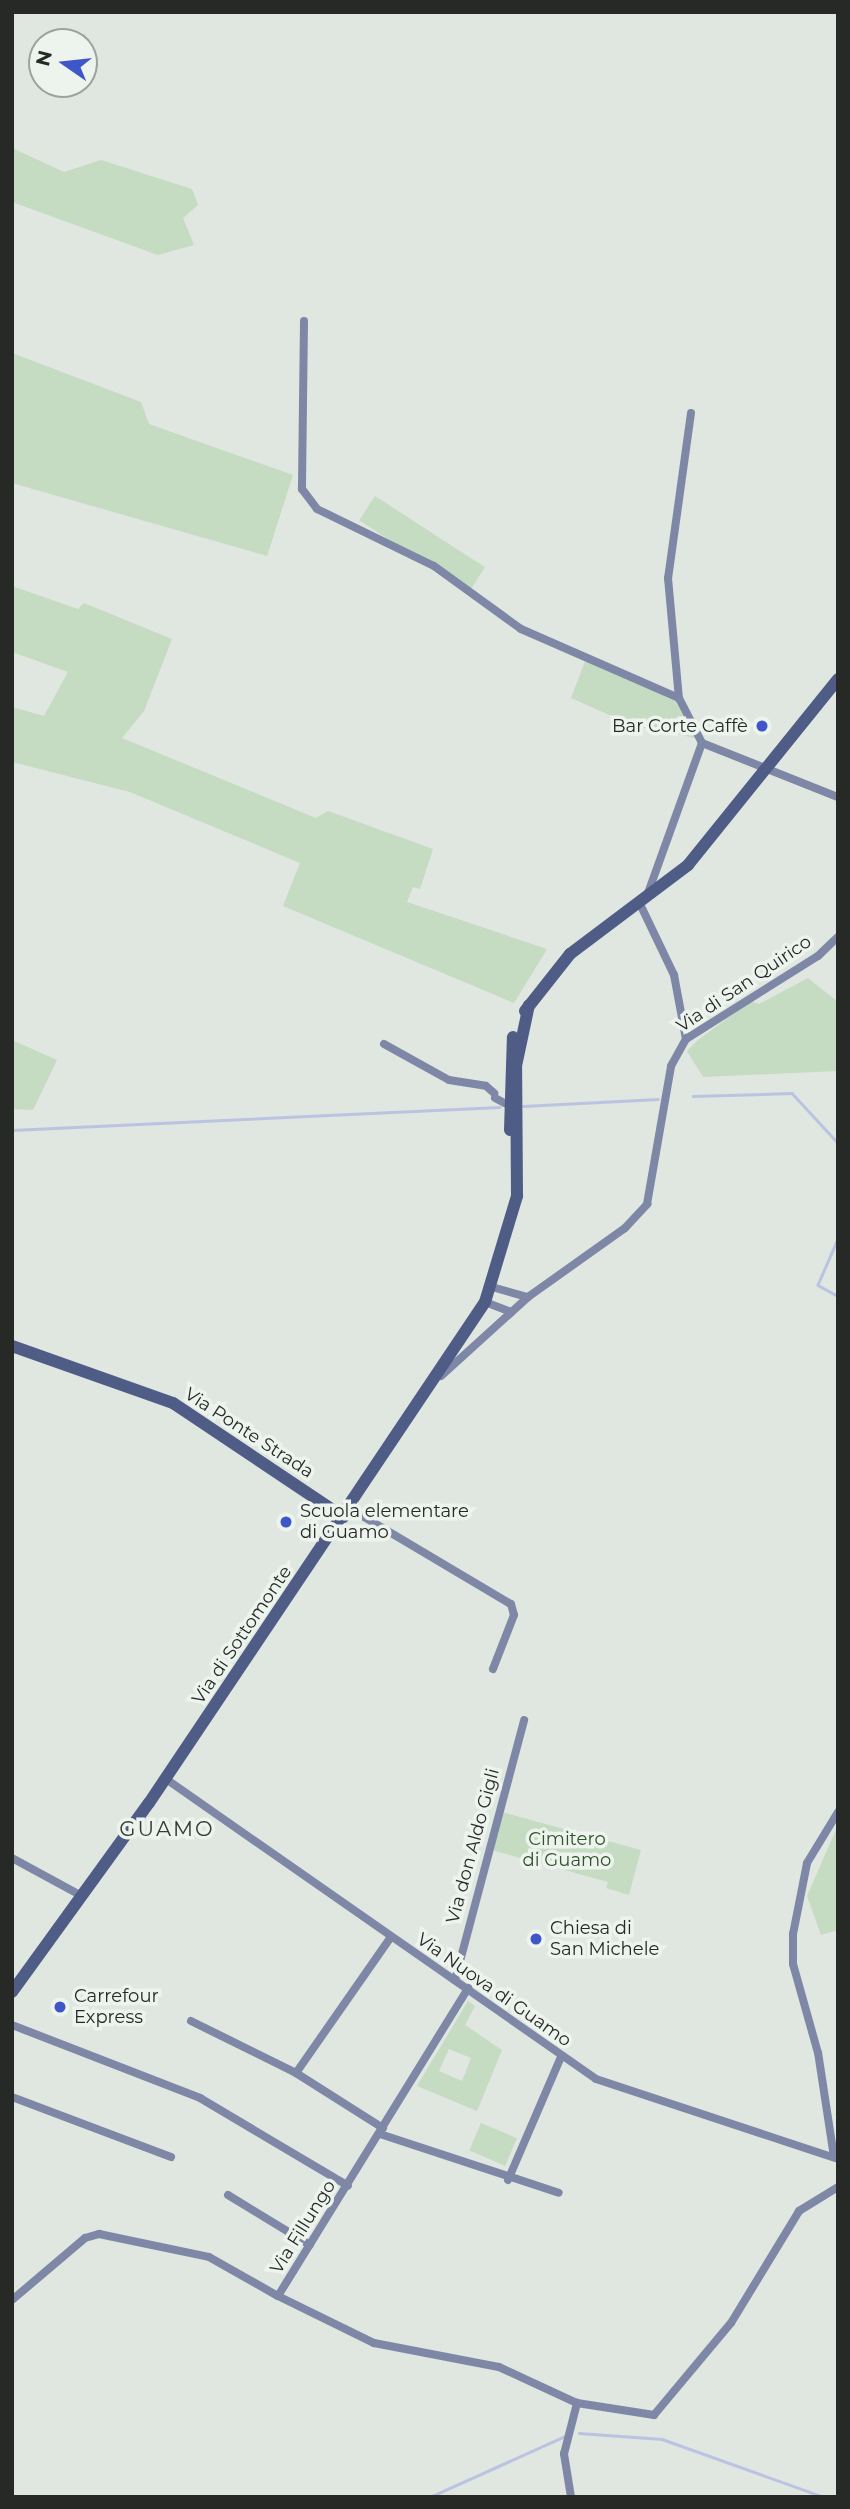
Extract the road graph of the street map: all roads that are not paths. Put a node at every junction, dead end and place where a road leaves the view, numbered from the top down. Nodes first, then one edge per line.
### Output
1 (304, 321) dead end
2 (691, 413) dead end
3 (838, 679) edge
4 (679, 698) junction
5 (702, 743) junction
6 (767, 766) junction
7 (838, 797) edge
8 (643, 902) junction
9 (838, 937) edge
10 (529, 1004) junction
11 (686, 1039) junction
12 (384, 1044) dead end
13 (508, 1105) junction
14 (512, 1210) junction
15 (492, 1287) junction
16 (528, 1297) junction
17 (485, 1302) junction
18 (512, 1312) junction
19 (12, 1346) edge
20 (441, 1376) junction
21 (346, 1512) junction
22 (494, 1669) dead end
23 (524, 1720) dead end
24 (166, 1779) junction
25 (838, 1812) edge
26 (12, 1858) edge
27 (80, 1895) junction
28 (391, 1937) junction
29 (455, 1980) junction
30 (468, 1988) junction
31 (12, 1992) edge
32 (191, 2021) dead end
33 (12, 2025) edge
34 (561, 2057) junction
35 (296, 2073) junction
36 (12, 2097) edge
37 (382, 2131) junction
38 (170, 2157) dead end
39 (836, 2158) edge
40 (508, 2180) junction
41 (348, 2186) junction
42 (838, 2188) edge
43 (559, 2193) dead end
44 (228, 2195) dead end
45 (310, 2245) junction
46 (278, 2295) junction
47 (12, 2300) edge
48 (576, 2403) junction
49 (571, 2497) edge

1 - 4 street
2 - 4 street
3 - 6 main road, Via di Sottomonte
4 - 5 street
5 - 6 street
5 - 8 street
6 - 7 street
6 - 8 main road, Via di Sottomonte
8 - 10 main road, Via di Sottomonte
8 - 11 street
9 - 11 street, Via di San Quirico
10 - 13 main road, Via di Sottomonte
10 - 14 main road, Via di Sottomonte
11 - 16 street, Via di San Quirico
12 - 13 street
13 - 14 main road, Via di Sottomonte
14 - 15 main road, Via di Sottomonte
15 - 16 street
15 - 17 main road, Via di Sottomonte
16 - 18 street, Via di San Quirico
17 - 18 street
17 - 20 main road, Via di Sottomonte
18 - 20 street, Via di San Quirico
19 - 21 main road, Via Ponte Strada
20 - 21 main road, Via di Sottomonte
21 - 22 street
21 - 24 main road, Via di Sottomonte
23 - 29 street, Via don Aldo Gigli
24 - 27 main road, Via di Sottomonte
24 - 28 street, Via Nuova di Guamo
25 - 39 street
26 - 27 street
27 - 31 main road, Via di Sottomonte
28 - 29 street, Via Nuova di Guamo
28 - 35 street
29 - 30 street, Via Nuova di Guamo
30 - 34 street, Via Nuova di Guamo
30 - 37 street, Via Fillungo
32 - 35 street
33 - 41 street
34 - 39 street, Via Nuova di Guamo
34 - 40 street
35 - 37 street
36 - 38 street
37 - 40 street
37 - 41 street, Via Fillungo
40 - 43 street
41 - 45 street, Via Fillungo
42 - 48 street
44 - 45 street
45 - 46 street, Via Fillungo
46 - 47 street, Via Fillungo
46 - 48 street
48 - 49 street

